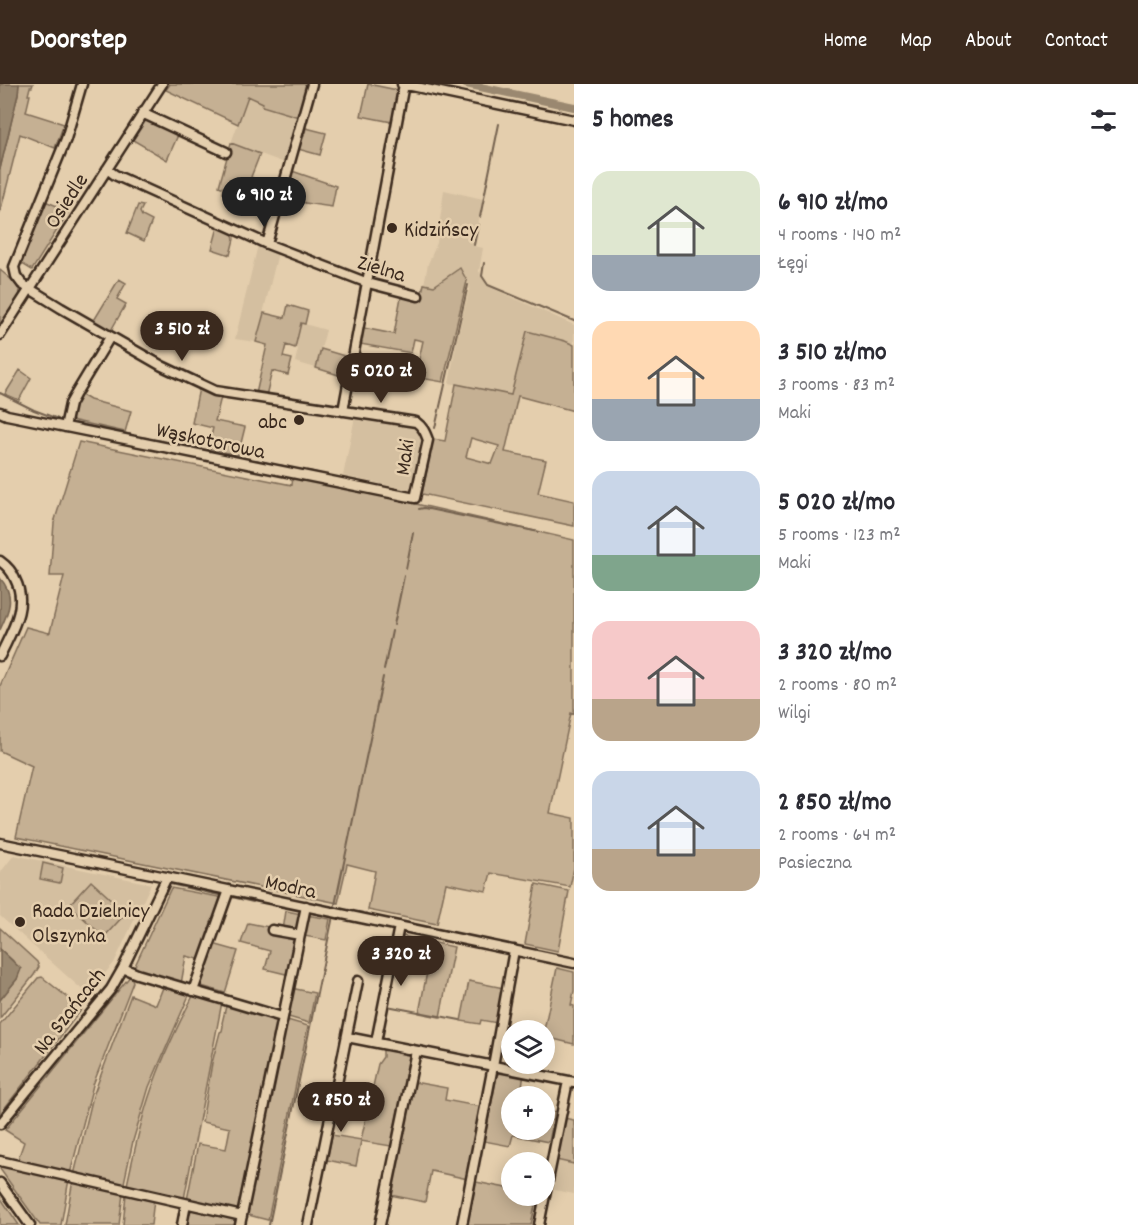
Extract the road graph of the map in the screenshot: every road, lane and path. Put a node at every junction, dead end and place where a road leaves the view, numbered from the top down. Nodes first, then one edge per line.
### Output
1 (82, 84) edge
2 (162, 84) edge
3 (312, 84) edge
4 (403, 84) edge
5 (142, 113) junction
6 (574, 120) edge
7 (226, 152) dead end
8 (106, 169) junction
9 (267, 244) junction
10 (368, 283) junction
11 (30, 288) junction
12 (418, 296) dead end
13 (0, 335) edge
14 (110, 337) junction
15 (343, 411) junction
16 (0, 412) edge
17 (65, 427) junction
18 (415, 498) joint
19 (0, 561) edge
20 (0, 656) edge
21 (0, 843) edge
22 (167, 877) junction
23 (229, 890) junction
24 (306, 906) junction
25 (399, 926) junction
26 (272, 930) dead end
27 (300, 935) junction
28 (513, 950) junction
29 (574, 963) edge
30 (123, 968) junction
31 (358, 981) dead end
32 (193, 991) junction
33 (282, 1017) junction
34 (347, 1037) junction
35 (376, 1042) junction
36 (416, 1051) junction
37 (493, 1066) junction
38 (571, 1082) edge
39 (0, 1124) edge
40 (0, 1161) edge
41 (0, 1183) edge
42 (186, 1204) junction
43 (241, 1221) edge
44 (30, 1225) edge
45 (182, 1225) edge
46 (308, 1225) edge
47 (380, 1225) edge
48 (462, 1225) edge
49 (539, 1225) edge

1 - 11 street
2 - 5 street, Osiedle
3 - 9 street
4 - 6 street
4 - 10 street
5 - 7 street
5 - 8 street, Osiedle
8 - 9 street, Zielna
8 - 11 street, Osiedle
9 - 10 street, Zielna
10 - 12 street, Zielna
10 - 15 street
11 - 13 street, Osiedle
11 - 14 street, Maki
14 - 15 street, Maki
14 - 17 street
15 - 18 street, Maki
16 - 17 street, Wąskotorowa
17 - 18 street, Wąskotorowa
19 - 20 street
21 - 22 street, Modra
22 - 23 street, Modra
22 - 30 street, Na Szańcach
23 - 24 street, Modra
23 - 32 street
24 - 25 street, Modra
24 - 27 street
25 - 28 street, Modra
25 - 35 street
26 - 27 street
27 - 33 street
28 - 29 street, Modra
28 - 37 street
30 - 32 street
30 - 39 street, Na Szańcach
31 - 34 street
32 - 33 street
33 - 43 street
34 - 35 street
34 - 46 street
35 - 36 street
36 - 37 street
36 - 47 street
37 - 38 street
37 - 48 street
38 - 49 street
40 - 42 street
41 - 44 street
42 - 43 street
42 - 45 street

